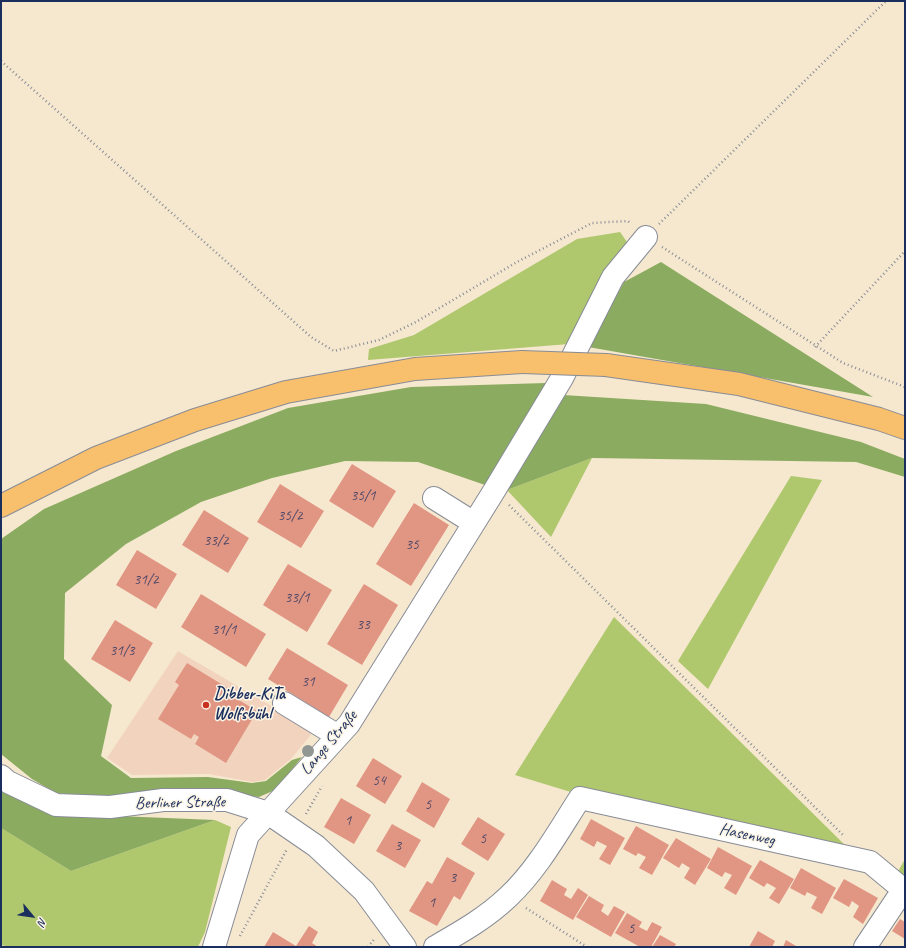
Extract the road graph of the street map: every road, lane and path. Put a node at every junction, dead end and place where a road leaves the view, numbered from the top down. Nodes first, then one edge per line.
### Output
1 (886, 1) edge
2 (1, 61) edge
3 (646, 237) junction
4 (905, 251) edge
5 (815, 347) junction
6 (905, 387) edge
7 (905, 428) edge
8 (494, 491) junction
9 (434, 498) dead end
10 (1, 506) edge
11 (474, 523) junction
12 (284, 703) dead end
13 (338, 736) junction
14 (1, 776) edge
15 (268, 812) junction
16 (848, 840) dead end
17 (904, 891) edge
18 (508, 897) junction
19 (214, 947) edge
20 (405, 947) edge
21 (435, 947) edge
22 (587, 947) edge
23 (865, 947) edge

1 - 3 path
2 - 3 path
3 - 5 path
3 - 8 street, Lange Straße
4 - 5 path
5 - 6 path
7 - 10 main road, bridge
8 - 11 street, Lange Straße
8 - 16 path
9 - 11 street
11 - 13 street, Lange Straße
12 - 13 street
13 - 15 street, Lange Straße
14 - 15 street, Berliner Straße
15 - 19 street, Lange Straße
15 - 20 street, Berliner Straße
17 - 18 street, Hasenweg
17 - 23 street
18 - 21 street
18 - 22 path

